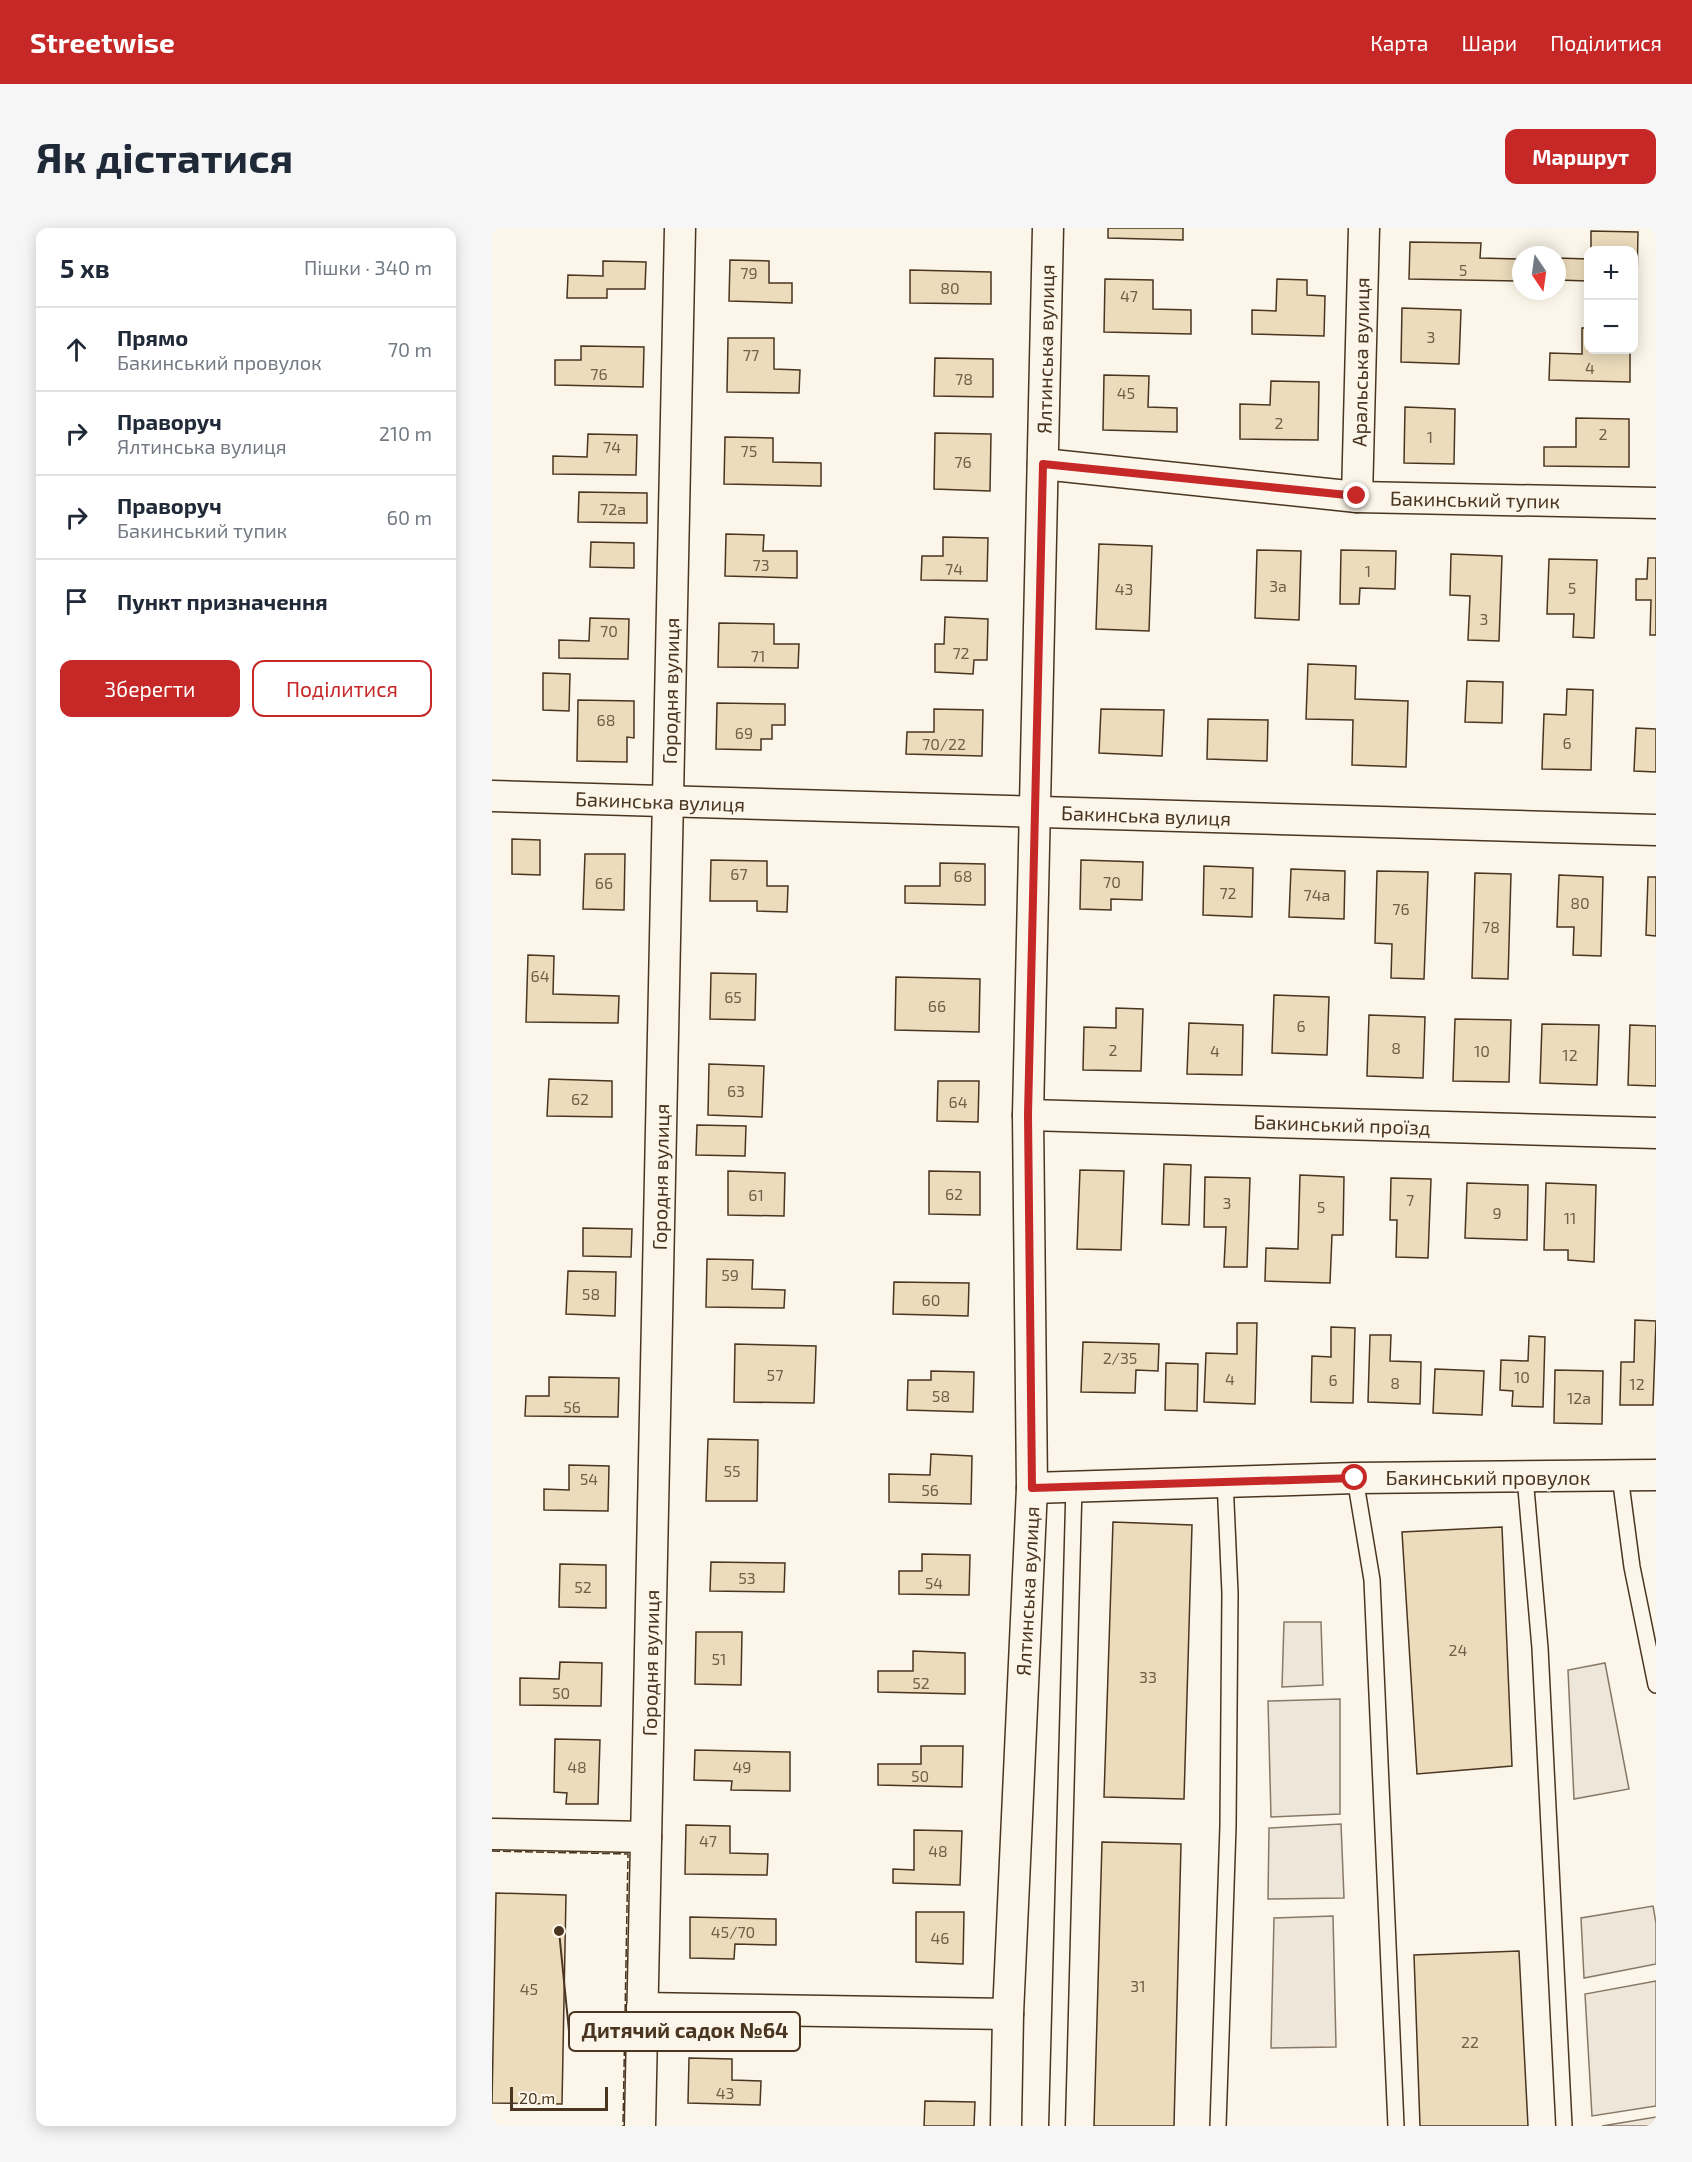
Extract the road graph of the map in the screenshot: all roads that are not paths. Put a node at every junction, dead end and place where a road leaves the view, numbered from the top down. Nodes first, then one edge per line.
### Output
1 (680, 228) edge
2 (1048, 228) edge
3 (1364, 228) edge
4 (1043, 464) junction
5 (1357, 496) junction
6 (1656, 503) edge
7 (492, 796) edge
8 (668, 801) junction
9 (1035, 812) junction
10 (1656, 830) edge
11 (1028, 1115) junction
12 (1656, 1133) edge
13 (1656, 1475) edge
14 (1620, 1476) junction
15 (1525, 1477) junction
16 (1355, 1478) junction
17 (1225, 1480) junction
18 (1074, 1486) junction
19 (1032, 1488) junction
20 (1656, 1685) edge
21 (492, 1834) edge
22 (646, 1837) junction
23 (642, 2008) junction
24 (1008, 2014) junction
25 (640, 2126) edge
26 (1006, 2126) edge
27 (1057, 2126) edge
28 (1218, 2126) edge
29 (1396, 2126) edge
30 (1564, 2126) edge

1 - 8 street, Городня вулиця
2 - 4 street, Ялтинська вулиця
3 - 5 street, Аральська вулиця
4 - 5 street, Бакинський тупик
4 - 9 street, Ялтинська вулиця
5 - 6 street, Бакинський тупик
7 - 8 street, Бакинська вулиця
8 - 9 street, Бакинська вулиця
8 - 22 street, Городня вулиця
9 - 10 street, Бакинська вулиця
9 - 11 street, Ялтинська вулиця
11 - 12 street, Бакинський проїзд
11 - 19 street, Ялтинська вулиця
13 - 14 street, Бакинський провулок
14 - 15 street, Бакинський провулок
14 - 20 lane
15 - 16 street, Бакинський провулок
15 - 30 lane
16 - 17 street, Бакинський провулок
16 - 29 lane
17 - 18 street, Бакинський провулок
17 - 28 lane
18 - 19 street, Бакинський провулок
18 - 27 lane
19 - 24 street, Ялтинська вулиця
21 - 22 street
22 - 23 street, Городня вулиця
23 - 24 street
23 - 25 street, Городня вулиця
24 - 26 street, Ялтинська вулиця

